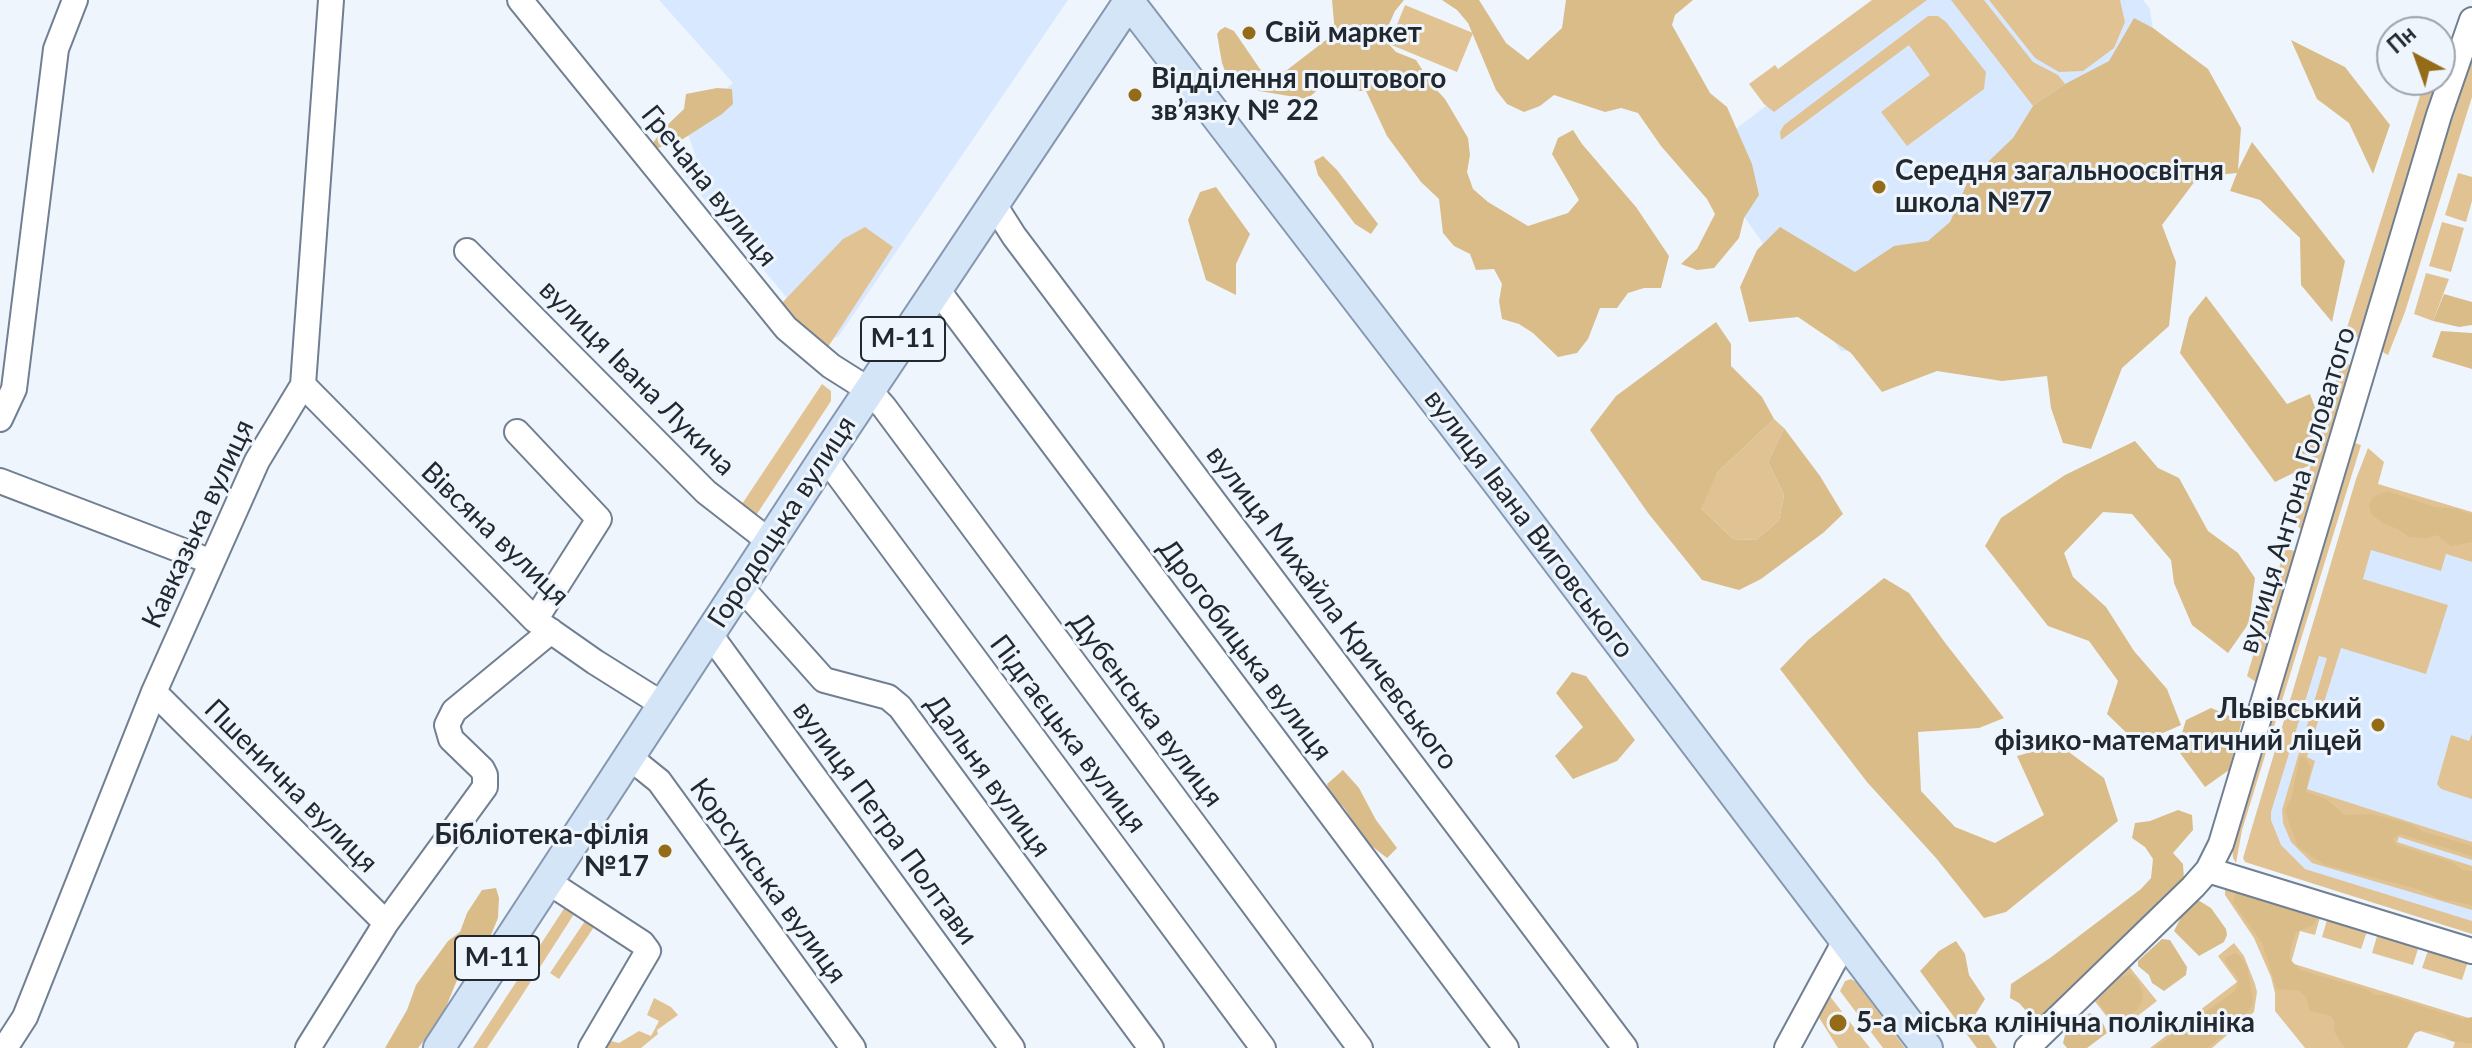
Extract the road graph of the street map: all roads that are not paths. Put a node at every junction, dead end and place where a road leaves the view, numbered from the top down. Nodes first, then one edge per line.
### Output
1 (75, 0) edge
2 (331, 0) edge
3 (520, 0) edge
4 (1129, 1) edge
5 (2472, 20) edge
6 (993, 203) junction
7 (467, 251) dead end
8 (936, 288) junction
9 (303, 385) junction
10 (876, 398) junction
11 (0, 419) edge
12 (517, 432) dead end
13 (825, 457) junction
14 (0, 481) edge
15 (769, 541) junction
16 (212, 562) junction
17 (740, 586) junction
18 (543, 626) junction
19 (709, 633) junction
20 (154, 692) junction
21 (662, 704) junction
22 (628, 756) junction
23 (2208, 870) junction
24 (547, 881) junction
25 (386, 923) junction
26 (1845, 941) junction
27 (2472, 951) edge
28 (5, 1048) edge
29 (308, 1048) edge
30 (439, 1048) edge
31 (591, 1048) edge
32 (853, 1048) edge
33 (1012, 1048) edge
34 (1151, 1048) edge
35 (1263, 1048) edge
36 (1360, 1048) edge
37 (1506, 1048) edge
38 (1625, 1048) edge
39 (1787, 1048) edge
40 (1927, 1048) edge
41 (2027, 1048) edge

1 - 11 street
2 - 9 street, Кавказька вулиця
3 - 10 street, Гречана вулиця
4 - 6 main road, Городоцька вулиця / М-11
4 - 26 main road, вулиця Івана Виговського
5 - 23 street, вулиця Антона Головатого
6 - 8 main road, Городоцька вулиця / М-11
6 - 38 street, вулиця Михайла Кричевського
7 - 15 street, вулиця Івана Лукича
8 - 10 main road, Городоцька вулиця / М-11
8 - 37 street, Дрогобицька вулиця
9 - 16 street, Кавказька вулиця
9 - 18 street, Вівсяна вулиця
10 - 13 main road, Городоцька вулиця / М-11
10 - 36 street, Дубенська вулиця
12 - 18 street
13 - 15 main road, Городоцька вулиця / М-11
13 - 35 street, Підгаєцька вулиця
14 - 16 street
15 - 17 main road, Городоцька вулиця / М-11
16 - 20 street, Кавказька вулиця
17 - 19 main road, Городоцька вулиця / М-11
17 - 34 street, Дальня вулиця
18 - 21 street, Вівсяна вулиця
18 - 25 street
19 - 21 main road, Городоцька вулиця / М-11
19 - 33 street, вулиця Петра Полтави
20 - 25 street, Пшенична вулиця
20 - 28 street, Кавказька вулиця
21 - 22 main road, Городоцька вулиця / М-11
22 - 24 main road, Городоцька вулиця / М-11
22 - 32 street, Корсунська вулиця
23 - 27 street
23 - 41 street, вулиця Антона Головатого
24 - 30 main road, Городоцька вулиця / М-11
24 - 31 street
25 - 29 street
26 - 39 street
26 - 40 main road, вулиця Івана Виговського

